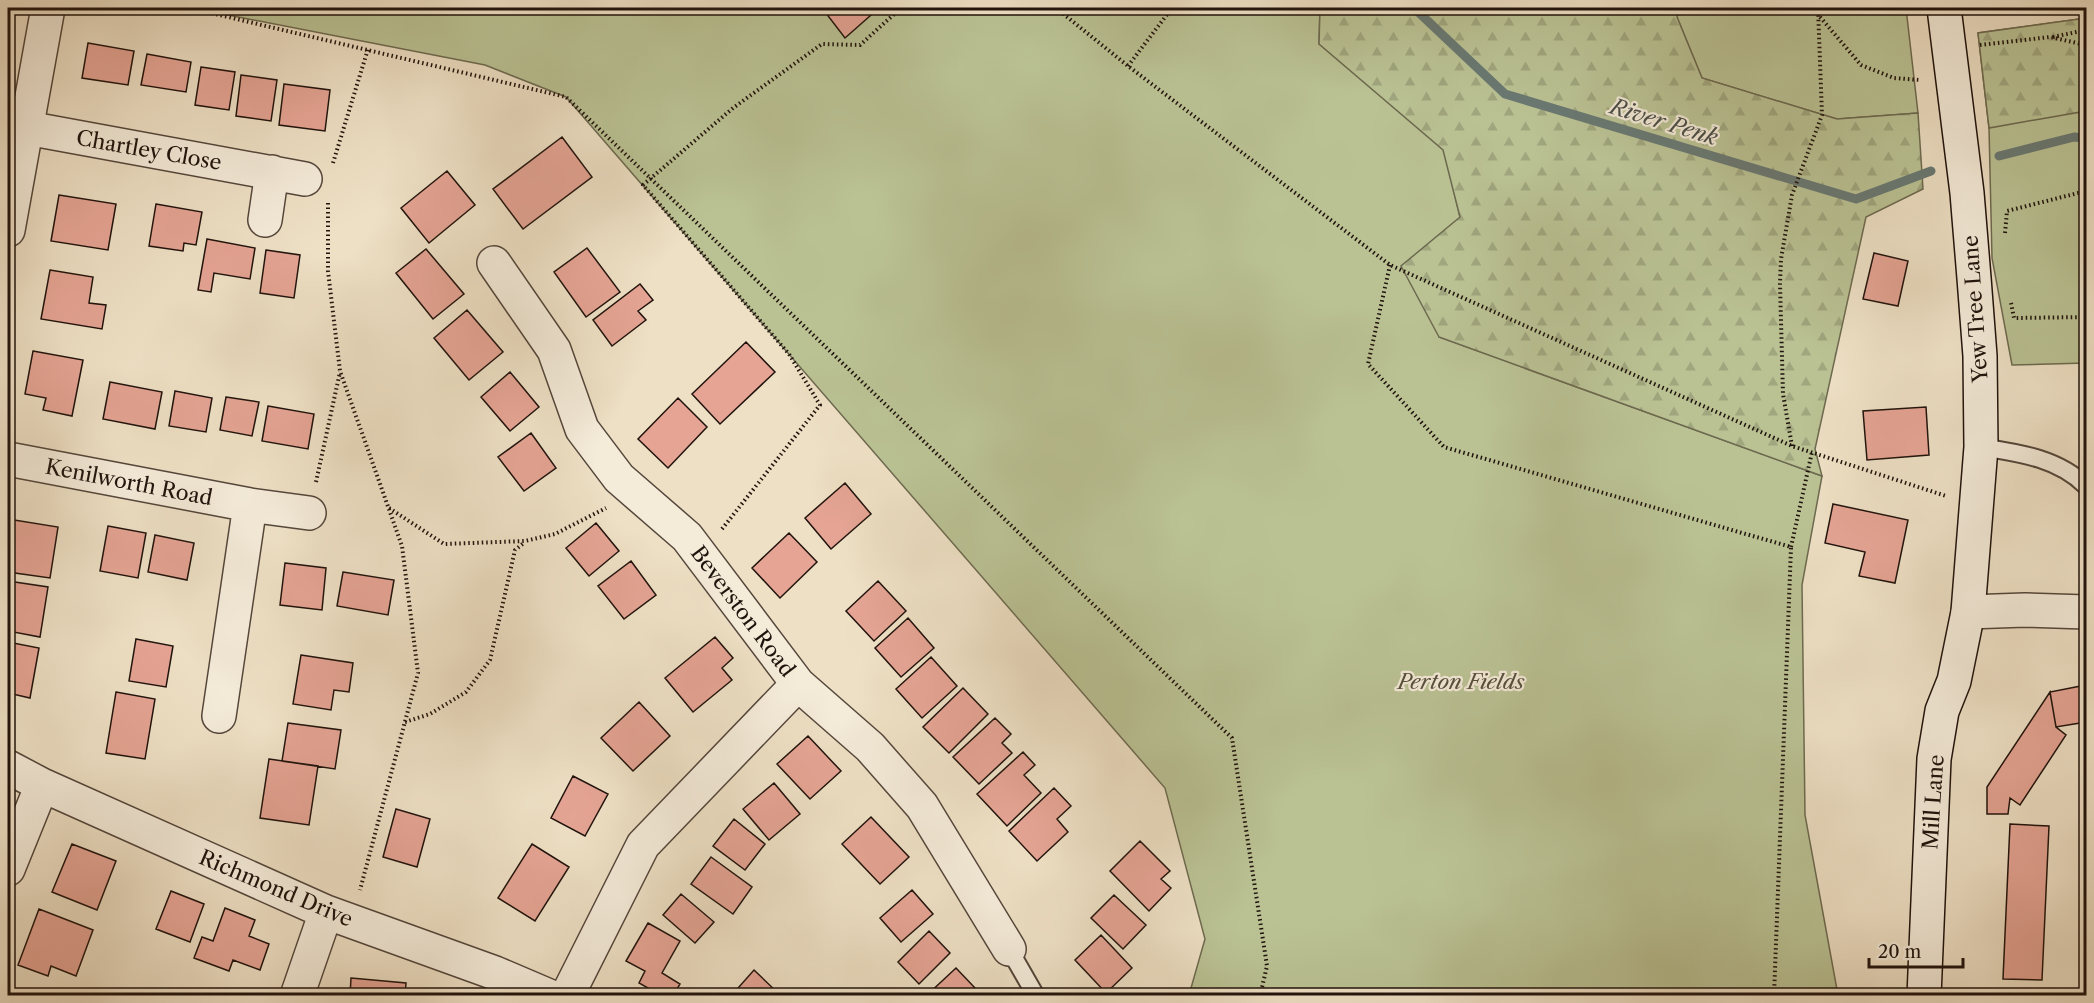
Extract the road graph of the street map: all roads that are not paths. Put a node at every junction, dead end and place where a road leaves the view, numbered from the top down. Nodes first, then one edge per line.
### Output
1 (48, 8) edge
2 (1944, 8) edge
3 (27, 128) junction
4 (272, 172) junction
5 (318, 173) road end
6 (265, 220) dead end
7 (8, 230) edge
8 (495, 263) dead end
9 (1981, 447) junction
10 (8, 459) edge
11 (2086, 486) edge
12 (250, 505) junction
13 (309, 513) road end
14 (1968, 612) junction
15 (2086, 612) edge
16 (798, 684) junction
17 (219, 716) dead end
18 (8, 767) edge
19 (42, 785) junction
20 (8, 869) edge
21 (339, 916) junction
22 (1010, 949) joint
23 (297, 996) edge
24 (549, 996) edge
25 (567, 996) edge
26 (1036, 996) edge
27 (1923, 996) edge

1 - 3 street
2 - 9 street, Yew Tree Lane
3 - 4 street, Chartley Close
3 - 7 street
4 - 5 street, Chartley Close
4 - 6 street
8 - 16 street, Beverston Road
9 - 11 lane
9 - 14 street, Yew Tree Lane
10 - 12 street, Kenilworth Road
12 - 13 street, Kenilworth Road
12 - 17 street
14 - 15 street
14 - 27 street, Mill Lane
16 - 22 street, Beverston Road
16 - 25 street
18 - 19 street, Richmond Drive
19 - 20 street
19 - 21 street, Richmond Drive
21 - 23 street
21 - 24 street, Richmond Drive
22 - 26 lane

